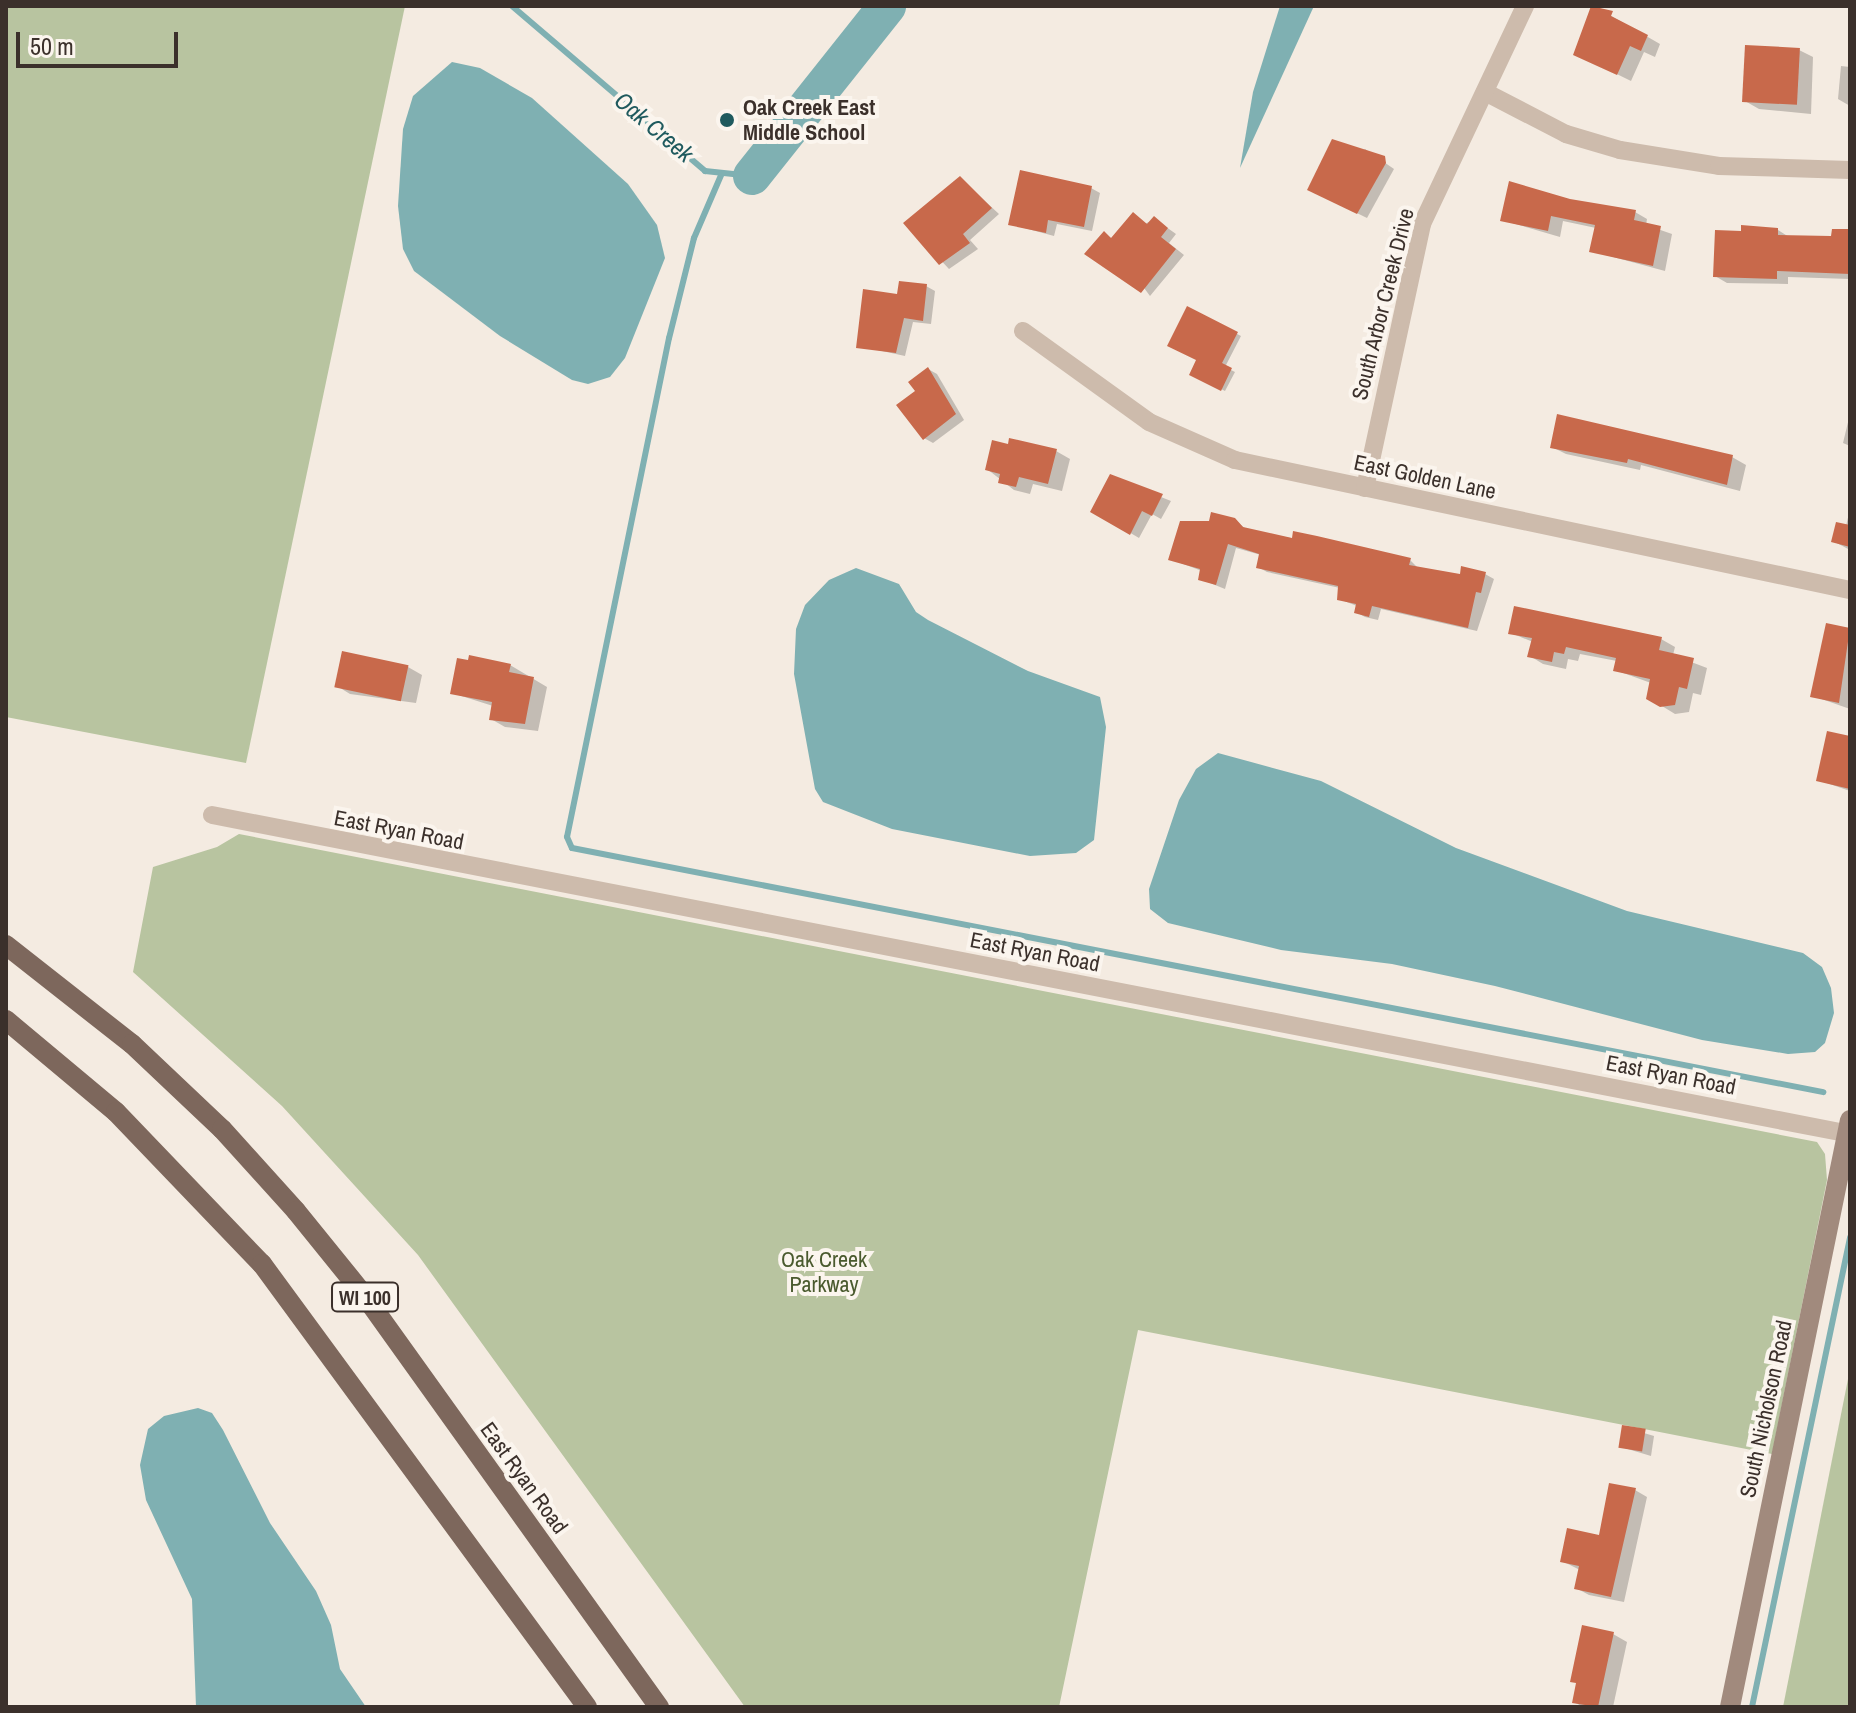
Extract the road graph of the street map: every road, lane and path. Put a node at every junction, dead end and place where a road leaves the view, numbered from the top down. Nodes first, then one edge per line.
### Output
1 (1525, 6) edge
2 (1485, 92) junction
3 (1850, 170) edge
4 (1023, 331) dead end
5 (1365, 488) junction
6 (1850, 590) edge
7 (212, 815) dead end
8 (6, 945) edge
9 (6, 1020) edge
10 (1849, 1129) edge
11 (587, 1707) edge
12 (659, 1707) edge
13 (1730, 1707) edge

1 - 2 street, South Arbor Creek Drive
2 - 3 street
2 - 5 street, South Arbor Creek Drive
4 - 5 street, East Golden Lane
5 - 6 street, East Golden Lane
7 - 10 street, East Ryan Road
8 - 12 main road, East Ryan Road / WI 100
9 - 11 main road, WI 100
10 - 13 street, South Nicholson Road

